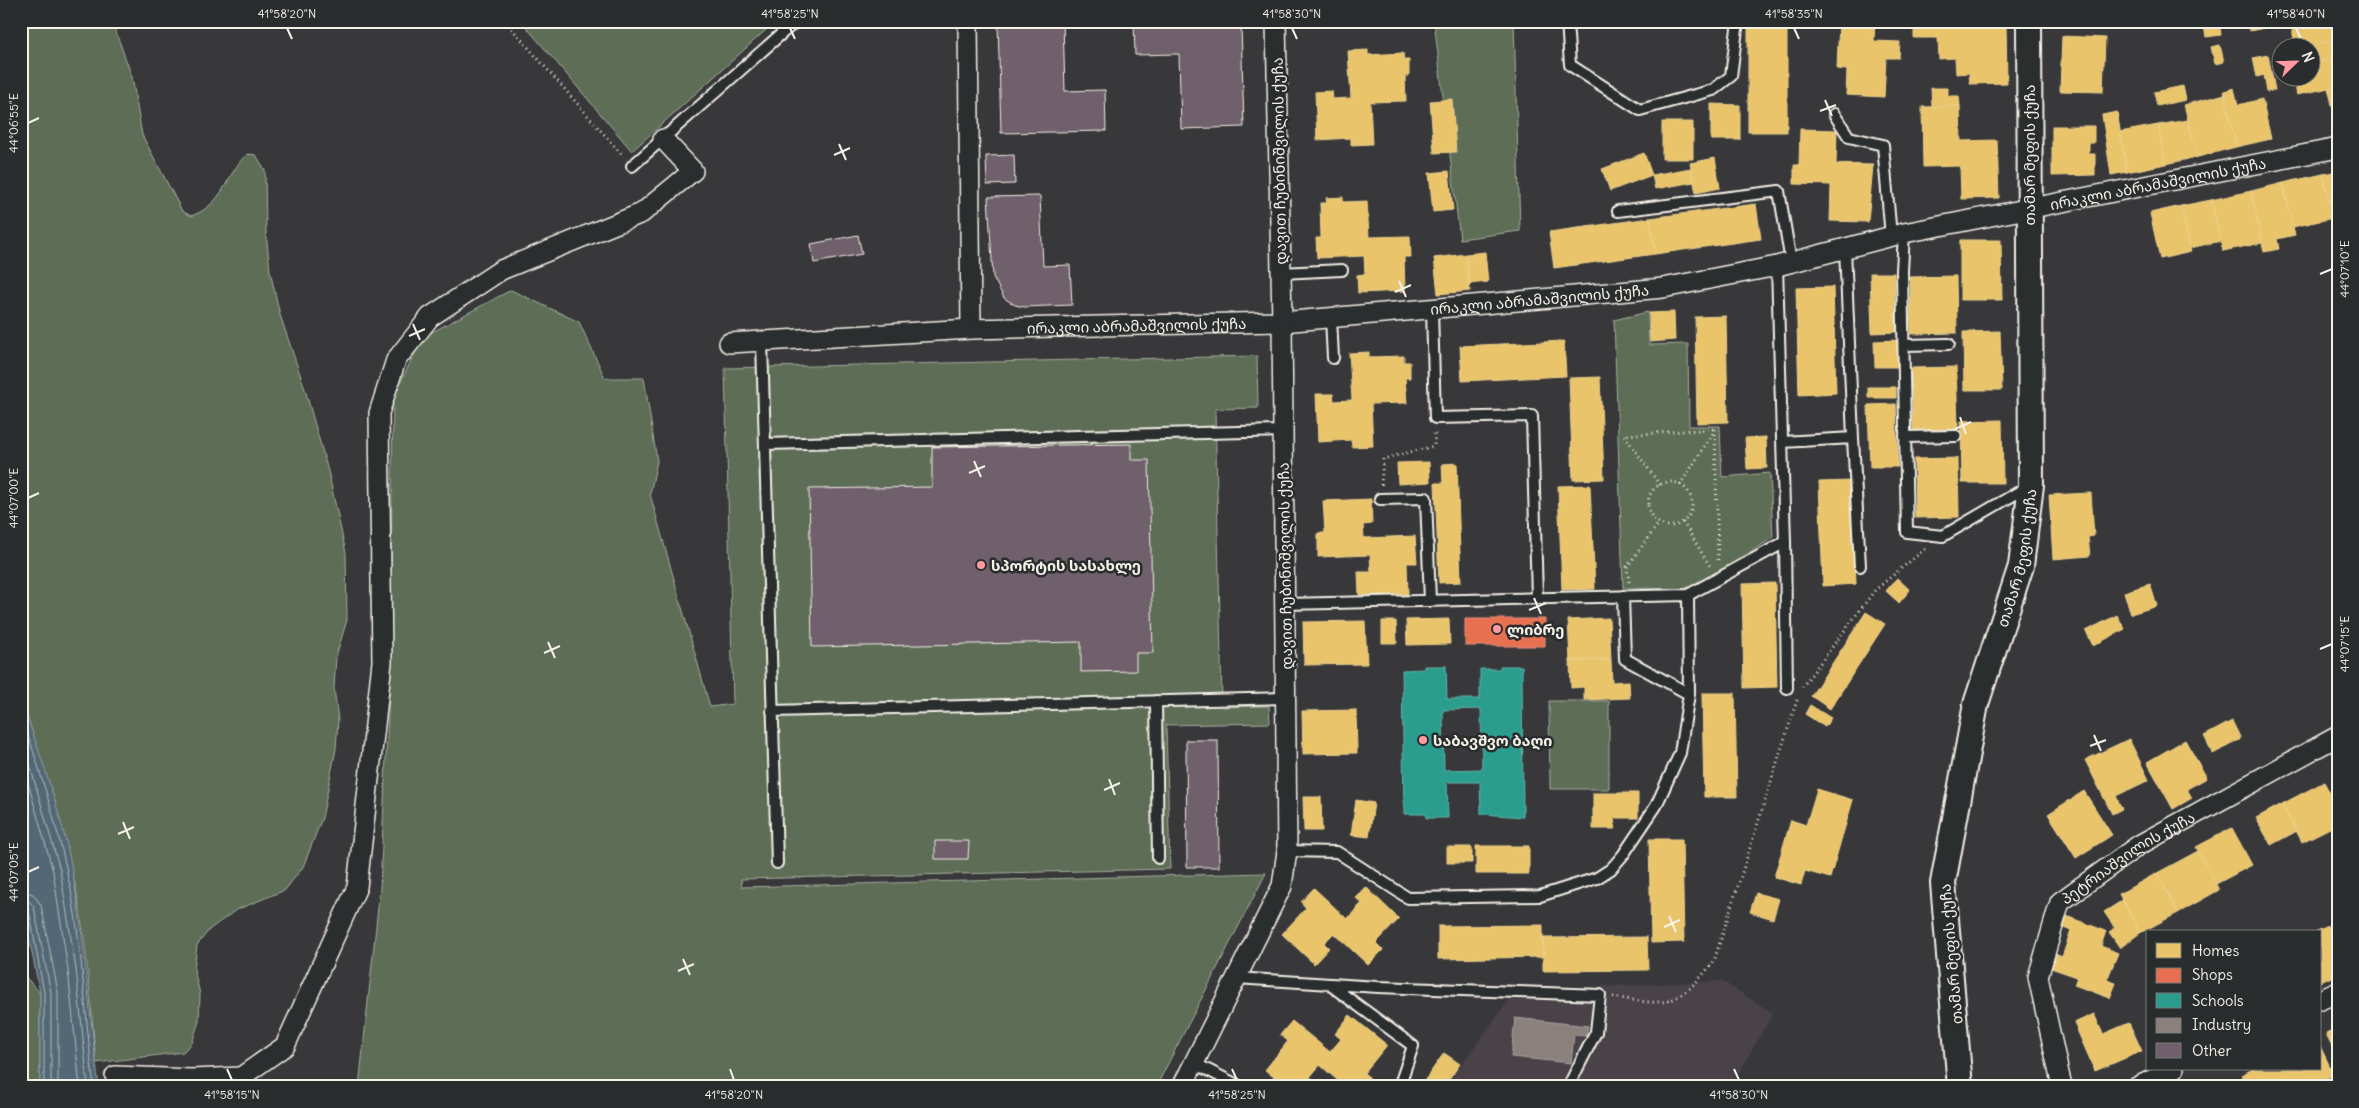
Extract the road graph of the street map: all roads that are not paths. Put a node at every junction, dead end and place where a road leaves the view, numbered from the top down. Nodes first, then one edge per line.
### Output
1 (796, 21) edge
2 (968, 21) edge
3 (1276, 21) edge
4 (1567, 21) edge
5 (1738, 21) edge
6 (2029, 21) edge
7 (1834, 114) dead end
8 (663, 139) junction
9 (2338, 148) edge
10 (632, 166) road end
11 (2030, 209) junction
12 (1618, 211) dead end
13 (1897, 235) junction
14 (1845, 248) junction
15 (1784, 264) junction
16 (1342, 270) dead end
17 (1281, 272) junction
18 (1432, 309) junction
19 (1331, 318) junction
20 (1282, 322) junction
21 (972, 329) junction
22 (762, 342) junction
23 (729, 343) dead end
24 (1949, 344) dead end
25 (1904, 345) junction
26 (1333, 358) dead end
27 (1283, 431) junction
28 (1956, 436) dead end
29 (1905, 437) junction
30 (1853, 438) junction
31 (1782, 442) junction
32 (765, 444) junction
33 (2031, 485) junction
34 (1380, 499) road end
35 (1785, 542) junction
36 (1860, 566) dead end
37 (1688, 595) junction
38 (1622, 596) junction
39 (1537, 598) junction
40 (1430, 601) junction
41 (1285, 604) junction
42 (1787, 688) dead end
43 (1689, 694) junction
44 (1286, 698) junction
45 (1156, 701) junction
46 (772, 711) junction
47 (2338, 736) edge
48 (1287, 851) junction
49 (1158, 858) dead end
50 (776, 863) dead end
51 (1236, 978) junction
52 (1329, 984) junction
53 (2338, 992) edge
54 (2322, 999) edge
55 (1194, 1064) junction
56 (2172, 1070) edge
57 (114, 1076) dead end
58 (245, 1082) edge
59 (194, 1083) edge
60 (1182, 1087) edge
61 (1241, 1087) edge
62 (1399, 1087) edge
63 (1568, 1087) edge
64 (1960, 1087) edge
65 (2062, 1087) edge
66 (2137, 1087) edge

1 - 8 lane
2 - 21 street
3 - 17 street, დავით ჩუბინიშვილის ქუჩა
4 - 5 lane
6 - 11 street, თამარ მეფის ქუჩა
7 - 13 lane
8 - 10 lane
8 - 58 street
9 - 11 street, ირაკლი აბრამაშვილის ქუჩა
11 - 13 street, ირაკლი აბრამაშვილის ქუჩა
11 - 33 street, თამარ მეფის ქუჩა
12 - 15 lane
13 - 14 street, ირაკლი აბრამაშვილის ქუჩა
13 - 25 lane
14 - 15 street, ირაკლი აბრამაშვილის ქუჩა
14 - 30 lane
15 - 18 street, ირაკლი აბრამაშვილის ქუჩა
15 - 31 lane
16 - 17 lane
17 - 20 street, დავით ჩუბინიშვილის ქუჩა
18 - 19 street, ირაკლი აბრამაშვილის ქუჩა
18 - 39 lane
19 - 20 street, ირაკლი აბრამაშვილის ქუჩა
19 - 26 lane
20 - 21 street, ირაკლი აბრამაშვილის ქუჩა
20 - 27 street, დავით ჩუბინიშვილის ქუჩა
21 - 22 street, ირაკლი აბრამაშვილის ქუჩა
22 - 23 street, ირაკლი აბრამაშვილის ქუჩა
22 - 32 lane
24 - 25 lane
25 - 29 lane
27 - 32 lane
27 - 41 street, დავით ჩუბინიშვილის ქუჩა
28 - 29 lane
29 - 33 lane
30 - 31 lane
30 - 36 lane
31 - 35 lane
32 - 46 lane
33 - 64 street, თამარ მეფის ქუჩა
34 - 40 lane
35 - 37 lane
35 - 42 lane
37 - 38 lane
37 - 43 lane
38 - 39 lane
38 - 43 lane
39 - 40 lane
40 - 41 lane
41 - 44 street, დავით ჩუბინიშვილის ქუჩა
43 - 48 lane
44 - 45 lane
44 - 48 street, დავით ჩუბინიშვილის ქუჩა
45 - 46 lane
45 - 49 lane
46 - 50 lane
47 - 65 street, პეტრიაშვილის ქუჩა
48 - 51 street, დავით ჩუბინიშვილის ქუჩა
51 - 52 lane
51 - 55 street, დავით ჩუბინიშვილის ქუჩა
52 - 62 lane
52 - 63 lane
53 - 54 street
55 - 60 street, დავით ჩუბინიშვილის ქუჩა
55 - 61 lane
56 - 66 street
57 - 59 street
58 - 59 street

